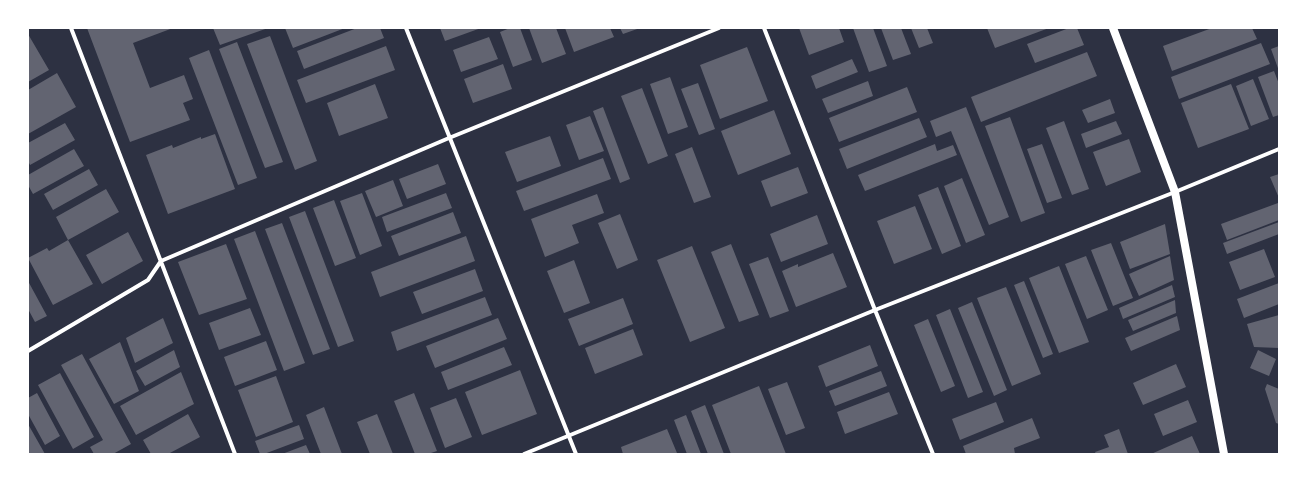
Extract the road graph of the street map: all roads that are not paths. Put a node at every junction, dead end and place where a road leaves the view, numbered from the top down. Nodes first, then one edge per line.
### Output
1 (71, 28) edge
2 (406, 28) edge
3 (719, 28) edge
4 (764, 28) edge
5 (1113, 28) edge
6 (449, 138) junction
7 (1279, 149) edge
8 (1175, 192) junction
9 (161, 262) junction
10 (875, 310) junction
11 (28, 351) edge
12 (569, 436) junction
13 (235, 454) edge
14 (524, 454) edge
15 (576, 454) edge
16 (933, 454) edge
17 (1224, 454) edge

1 - 9 street
2 - 6 street
3 - 6 street
4 - 10 street
5 - 8 main road
6 - 9 street
6 - 12 street
7 - 8 street
8 - 10 street
8 - 17 main road
9 - 11 street
9 - 13 street
10 - 12 street
10 - 16 street
12 - 14 street
12 - 15 street

